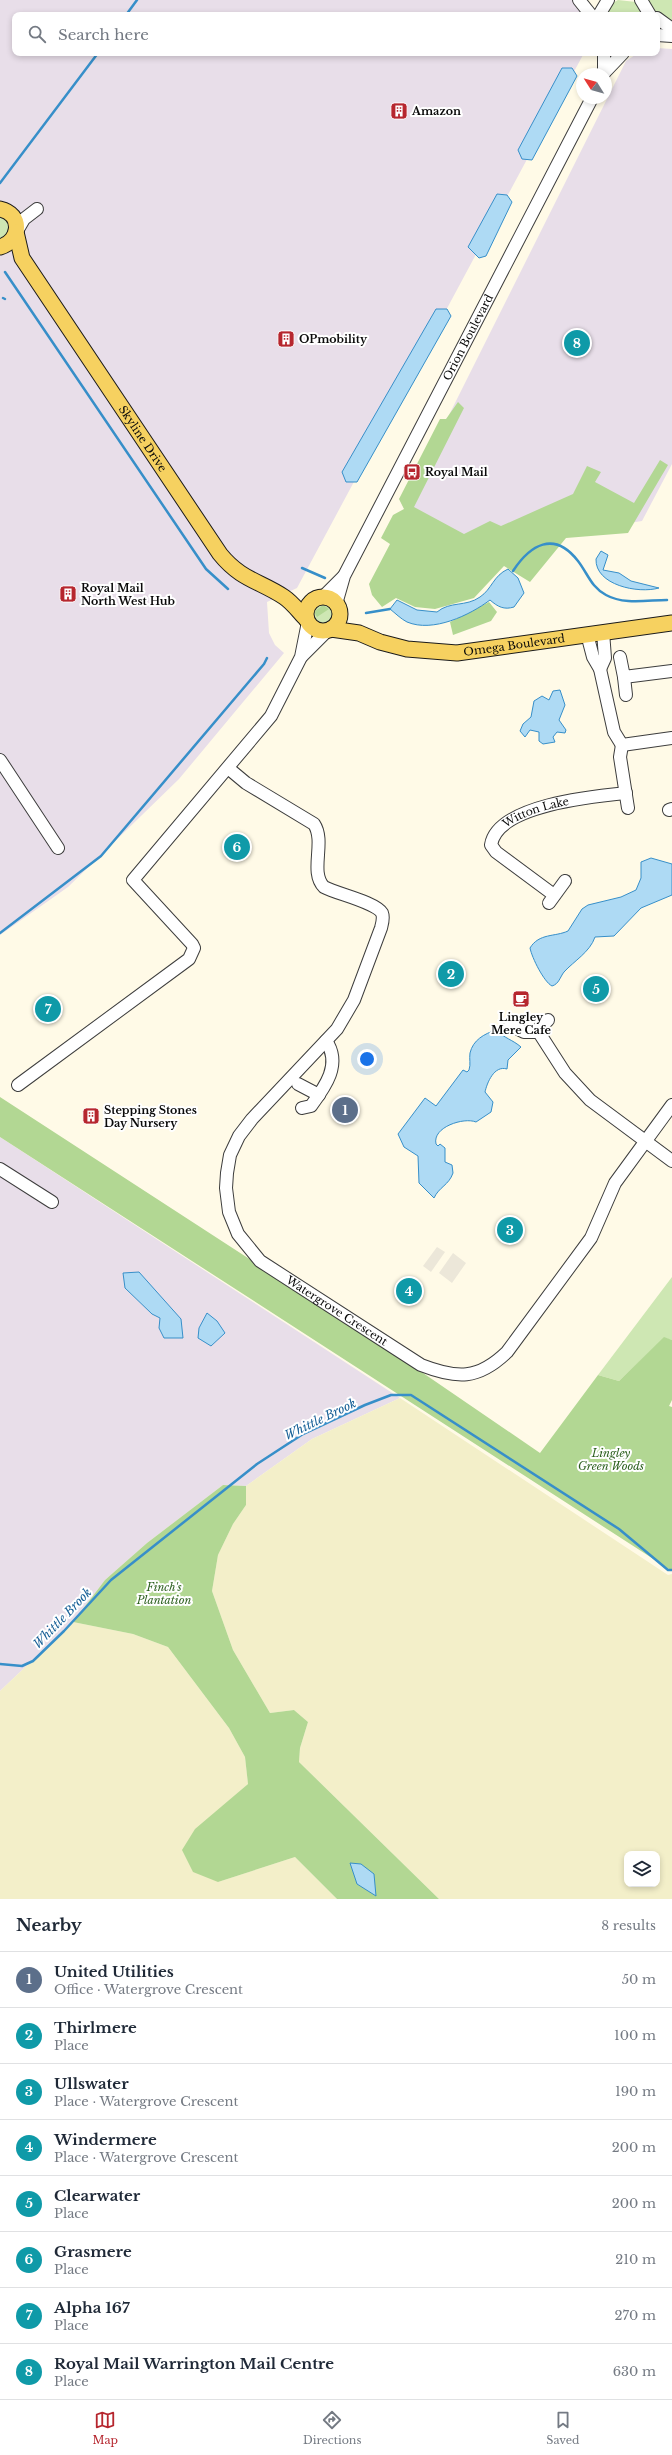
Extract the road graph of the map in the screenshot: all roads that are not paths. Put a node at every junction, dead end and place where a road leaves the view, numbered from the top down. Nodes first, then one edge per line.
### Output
1 (579, 0) edge
2 (608, 0) edge
3 (641, 0) edge
4 (589, 12) edge
5 (601, 12) edge
6 (650, 12) edge
7 (660, 21) edge
8 (672, 29) edge
9 (660, 35) edge
10 (672, 36) edge
11 (604, 56) edge
12 (620, 56) edge
13 (603, 68) edge
14 (609, 68) edge
15 (589, 104) edge
16 (5, 210) edge
17 (17, 232) junction
18 (0, 247) edge
19 (22, 258) junction
20 (344, 576) junction
21 (284, 597) junction
22 (318, 598) junction
23 (338, 608) junction
24 (307, 621) junction
25 (672, 624) edge
26 (330, 630) junction
27 (603, 632) junction
28 (359, 633) junction
29 (587, 634) junction
30 (301, 657) junction
31 (620, 657) dead end
32 (600, 669) junction
33 (672, 671) edge
34 (624, 677) junction
35 (626, 695) dead end
36 (672, 738) edge
37 (622, 745) junction
38 (0, 760) edge
39 (228, 768) junction
40 (626, 793) junction
41 (628, 808) dead end
42 (58, 848) dead end
43 (565, 881) dead end
44 (548, 1020) dead end
45 (510, 1025) dead end
46 (538, 1031) junction
47 (326, 1041) junction
48 (298, 1084) dead end
49 (18, 1085) dead end
50 (319, 1095) junction
51 (672, 1105) edge
52 (302, 1108) dead end
53 (645, 1142) junction
54 (672, 1162) edge
55 (0, 1169) edge
56 (52, 1202) dead end

1 - 4 street
2 - 5 street
3 - 6 street
7 - 8 street
9 - 10 street
11 - 13 street
12 - 14 street
15 - 20 street, Orion Boulevard
16 - 17 main road, Skyline Drive
16 - 17 street
17 - 18 main road
17 - 19 main road, Skyline Drive
18 - 19 main road, Skyline Drive
19 - 21 main road, Skyline Drive
20 - 22 street, Orion Boulevard
20 - 23 street, Orion Boulevard
21 - 22 main road, Skyline Drive
21 - 24 main road, Skyline Drive
22 - 23 main road
22 - 24 main road
23 - 26 main road
23 - 28 main road, Omega Boulevard
24 - 26 main road
24 - 30 street
25 - 27 main road, Omega Boulevard
26 - 28 main road, Omega Boulevard
26 - 30 street
27 - 29 main road, Omega Boulevard
27 - 32 street
28 - 29 main road, Omega Boulevard
29 - 32 street
30 - 39 street
31 - 34 street
32 - 37 street
33 - 34 street
34 - 35 street
36 - 37 street
37 - 40 street
38 - 42 street
39 - 47 street, Watergrove Crescent
39 - 49 street
40 - 41 street
40 - 43 street, Witton Lake
44 - 46 street
45 - 46 street
46 - 53 street
47 - 50 street
47 - 53 street, Watergrove Crescent
48 - 50 street
50 - 52 street
51 - 53 street, Watergrove Crescent
53 - 54 street
55 - 56 street

